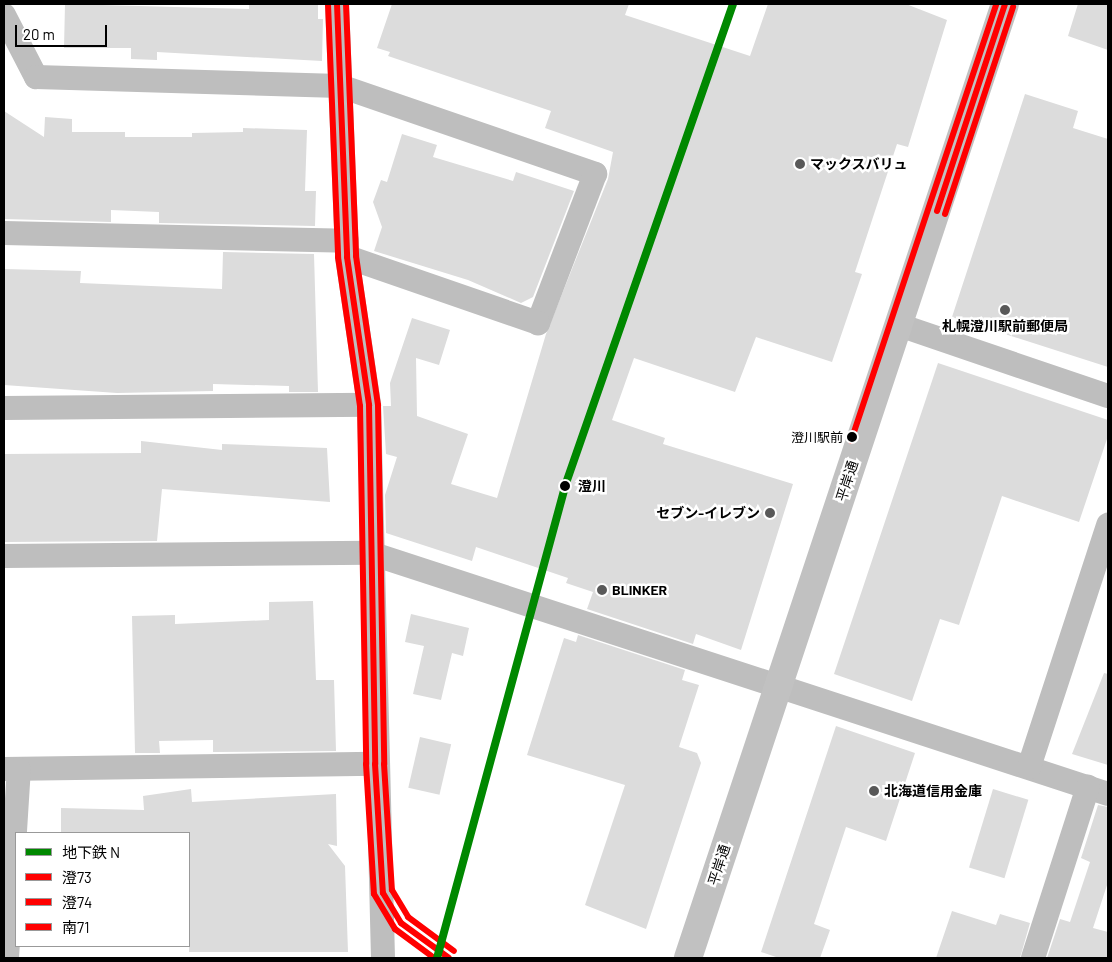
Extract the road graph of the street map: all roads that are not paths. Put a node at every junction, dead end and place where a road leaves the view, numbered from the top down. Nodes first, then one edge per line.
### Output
1 (337, 4) edge
2 (1005, 4) edge
3 (4, 15) edge
4 (340, 86) junction
5 (4, 233) edge
6 (347, 249) junction
7 (898, 326) junction
8 (1108, 396) edge
9 (369, 405) junction
10 (4, 408) edge
11 (1108, 525) edge
12 (370, 553) junction
13 (4, 556) edge
14 (779, 686) junction
15 (375, 764) junction
16 (1029, 768) junction
17 (11, 769) edge
18 (1098, 791) edge
19 (7, 958) edge
20 (12, 958) edge
21 (383, 958) edge
22 (688, 958) edge
23 (1033, 958) edge

1 - 4 street
2 - 7 street, 平岸通
3 - 4 street
4 - 6 street
4 - 6 street
5 - 6 street
6 - 9 street
7 - 8 street
7 - 14 street, 平岸通
9 - 10 street
9 - 12 street
11 - 16 street
12 - 13 street
12 - 14 street
12 - 15 street
14 - 16 street
14 - 22 street, 平岸通
15 - 17 street
15 - 21 street
16 - 18 street
17 - 19 street
18 - 23 street
19 - 20 street

